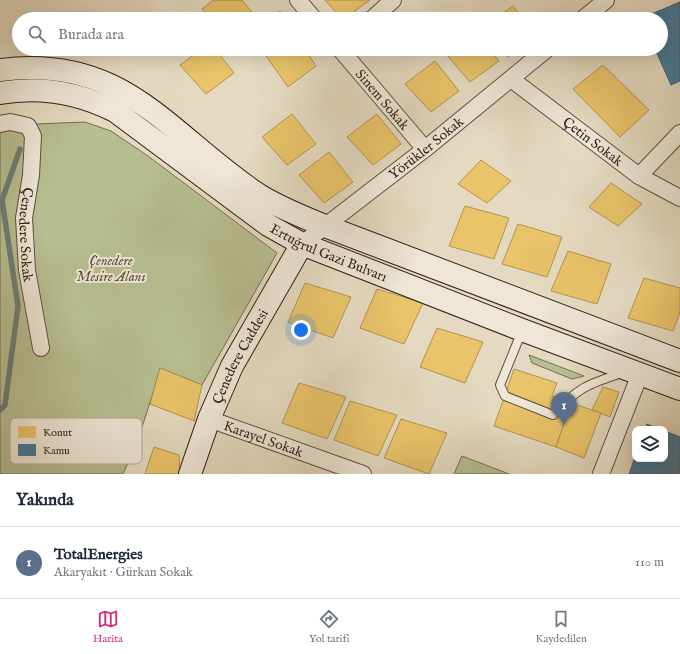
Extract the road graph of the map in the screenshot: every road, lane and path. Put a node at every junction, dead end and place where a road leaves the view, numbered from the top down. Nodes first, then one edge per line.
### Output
1 (298, 0) edge
2 (393, 0) edge
3 (606, 0) edge
4 (308, 12) edge
5 (380, 12) edge
6 (591, 12) edge
7 (346, 56) edge
8 (539, 56) edge
9 (0, 70) edge
10 (511, 79) junction
11 (0, 93) edge
12 (0, 124) edge
13 (680, 133) edge
14 (425, 149) junction
15 (639, 176) junction
16 (680, 198) edge
17 (325, 226) junction
18 (302, 244) junction
19 (522, 330) junction
20 (41, 348) dead end
21 (680, 361) edge
22 (635, 372) junction
23 (680, 389) edge
24 (209, 419) junction
25 (190, 474) edge
26 (363, 474) edge
27 (601, 474) edge

1 - 4 street
2 - 5 street
3 - 6 street
7 - 14 street, Sinem Sokak
8 - 10 street, Yörükler Sokak
9 - 17 main road, Ertuğrul Gazi Bulvarı
10 - 14 street, Yörükler Sokak
10 - 15 street, Çetin Sokak
11 - 18 main road, Ertuğrul Gazi Bulvarı
12 - 20 street, Çenedere Sokak
13 - 15 street
14 - 17 street, Yörükler Sokak
15 - 16 street, Çetin Sokak
17 - 18 street, Yörükler Sokak
17 - 21 main road, Ertuğrul Gazi Bulvarı
18 - 19 main road, Ertuğrul Gazi Bulvarı
18 - 24 main road, Çenedere Caddesi
19 - 22 main road, Ertuğrul Gazi Bulvarı
19 - 22 lane
22 - 23 main road, Ertuğrul Gazi Bulvarı
22 - 27 street
24 - 25 main road, Çenedere Caddesi
24 - 26 street, Karayel Sokak

